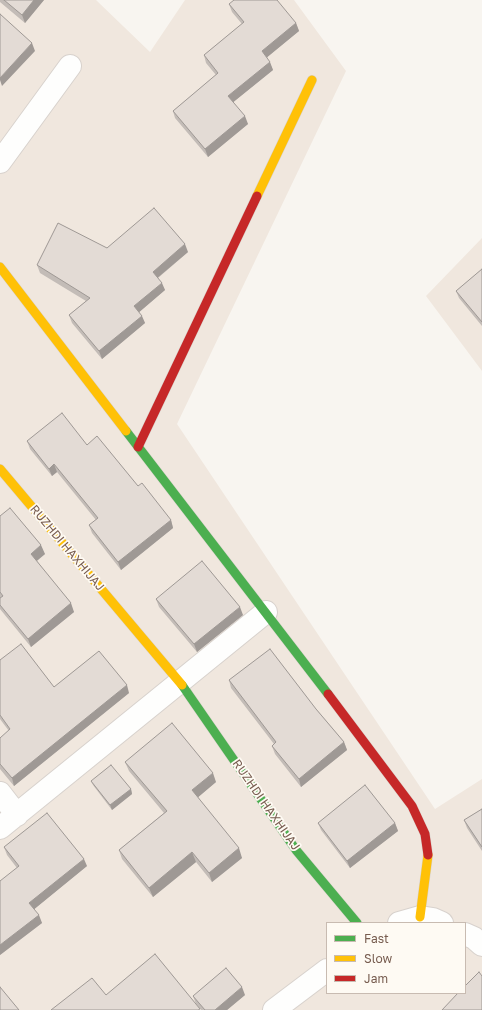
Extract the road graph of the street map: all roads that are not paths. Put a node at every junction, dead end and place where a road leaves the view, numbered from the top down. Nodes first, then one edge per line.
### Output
1 (70, 66) dead end
2 (312, 80) dead end
3 (0, 162) edge
4 (0, 267) edge
5 (138, 447) junction
6 (0, 469) edge
7 (266, 612) junction
8 (180, 682) junction
9 (0, 793) edge
10 (17, 815) junction
11 (0, 828) edge
12 (420, 917) junction
13 (356, 922) edge
14 (402, 922) edge
15 (440, 922) edge
16 (326, 971) edge
17 (274, 1010) edge

1 - 3 street
2 - 5 street
4 - 5 street
5 - 7 street
6 - 8 street, RUZHDI HAXHIJAJ
7 - 8 street
7 - 12 street
8 - 10 street
8 - 13 street, RUZHDI HAXHIJAJ
9 - 10 street
10 - 11 street
12 - 14 street
12 - 15 street
16 - 17 street

